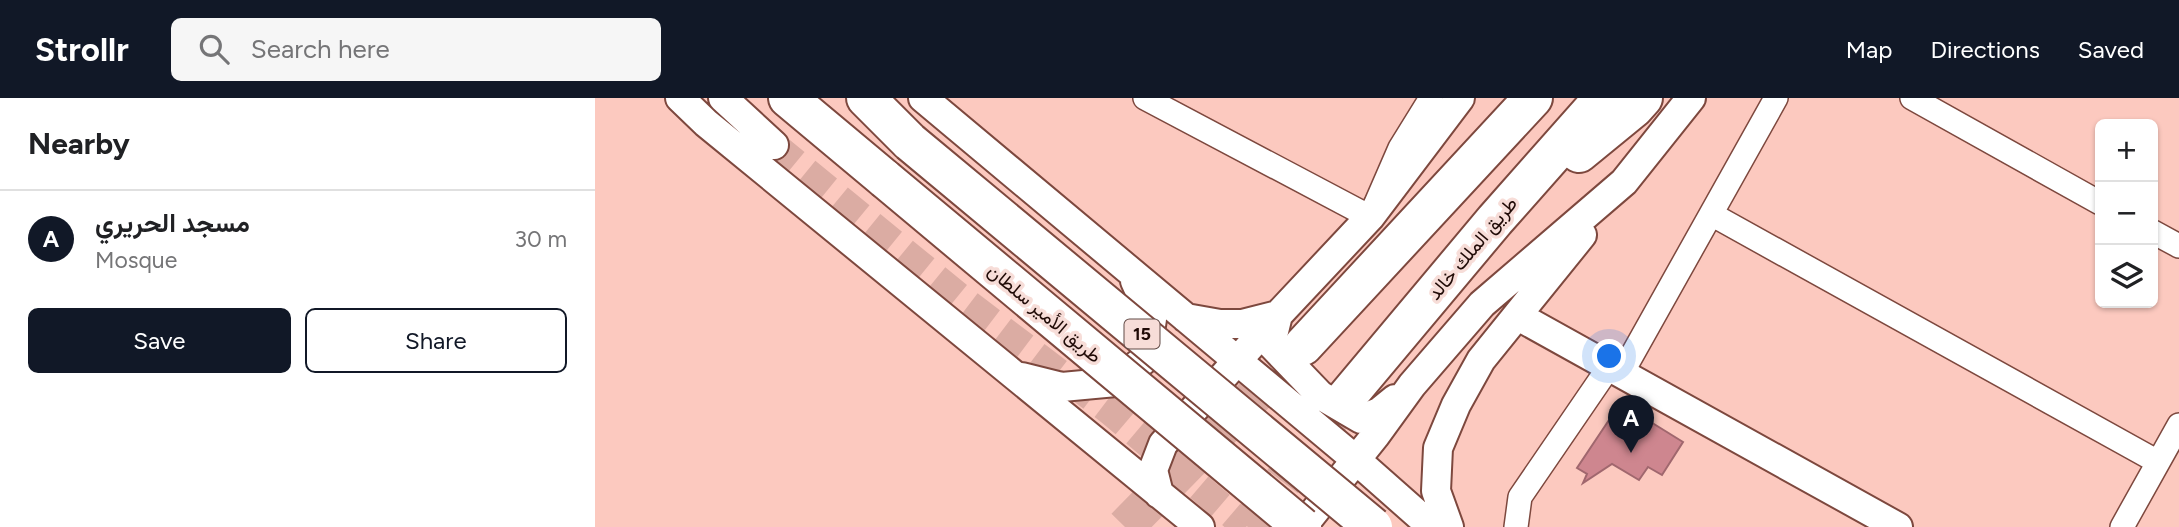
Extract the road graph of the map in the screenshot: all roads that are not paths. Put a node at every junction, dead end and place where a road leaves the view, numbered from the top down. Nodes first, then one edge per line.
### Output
1 (680, 98) edge
2 (723, 98) edge
3 (788, 98) edge
4 (866, 98) edge
5 (923, 98) edge
6 (1145, 98) edge
7 (1431, 98) edge
8 (1460, 98) edge
9 (1533, 98) edge
10 (1603, 98) edge
11 (1643, 98) edge
12 (1691, 98) edge
13 (1776, 98) edge
14 (1912, 98) edge
15 (775, 145) tunnel mouth
16 (1624, 182) junction
17 (2095, 200) edge
18 (1711, 214) junction
19 (1370, 217) junction
20 (1495, 220) junction
21 (2158, 235) edge
22 (2179, 246) edge
23 (1132, 275) junction
24 (1278, 314) junction
25 (1518, 316) junction
26 (1184, 317) junction
27 (1303, 346) tunnel mouth
28 (1236, 361) junction
29 (1616, 370) junction
30 (1013, 374) junction
31 (1412, 385) junction
32 (1345, 399) tunnel mouth
33 (2179, 425) edge
34 (1355, 460) junction
35 (2158, 463) junction
36 (1159, 494) junction
37 (1200, 527) edge
38 (1302, 527) edge
39 (1373, 527) edge
40 (1385, 527) edge
41 (1394, 527) edge
42 (1432, 527) edge
43 (1449, 527) edge
44 (1516, 527) edge
45 (1898, 527) edge
46 (2122, 527) edge

1 - 30 street
2 - 15 street
3 - 38 highway, طريق الأمير سلطان / 15, bridge
4 - 39 highway, 15, bridge
5 - 23 street
6 - 19 street
7 - 19 street
8 - 19 street
9 - 27 highway
10 - 20 highway, طريق الملك خالد
11 - 20 highway
12 - 16 street
13 - 18 street
14 - 17 street
16 - 25 street
16 - 31 street
18 - 29 street
18 - 35 street
19 - 24 street
20 - 32 highway, طريق الملك خالد
21 - 22 street
23 - 26 street
23 - 30 street
24 - 26 street
24 - 28 street
24 - 31 street
25 - 29 street
25 - 43 street
26 - 28 street
28 - 34 street
28 - 36 street
29 - 44 street
29 - 45 street
30 - 36 street
31 - 34 street
33 - 35 street
34 - 38 street
34 - 42 street
35 - 46 street
36 - 37 street
40 - 41 street

